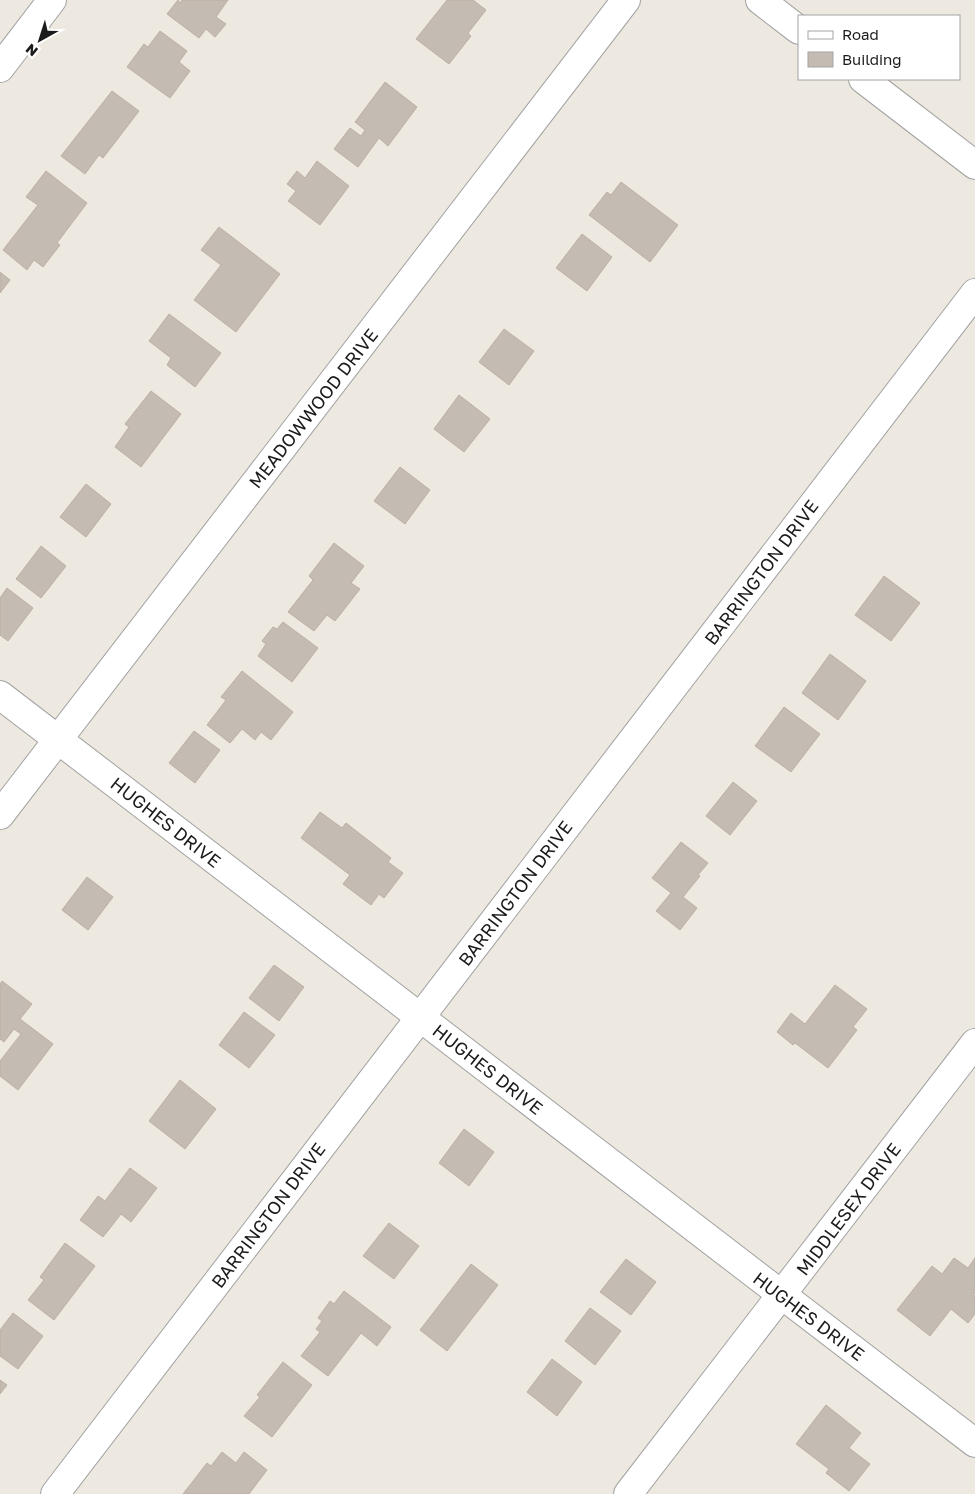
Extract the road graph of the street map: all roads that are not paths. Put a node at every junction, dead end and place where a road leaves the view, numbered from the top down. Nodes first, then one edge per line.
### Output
1 (52, 0) edge
2 (626, 0) edge
3 (760, 0) edge
4 (798, 29) edge
5 (0, 68) edge
6 (864, 80) edge
7 (975, 165) edge
8 (975, 293) edge
9 (0, 695) edge
10 (58, 739) junction
11 (0, 815) edge
12 (420, 1017) junction
13 (975, 1043) edge
14 (782, 1295) junction
15 (975, 1443) edge
16 (55, 1494) edge
17 (628, 1494) edge

1 - 5 street
2 - 10 street, MEADOWWOOD DRIVE
3 - 4 street
6 - 7 street
8 - 12 street, BARRINGTON DRIVE
9 - 10 street, HUGHES DRIVE
10 - 11 street, MEADOWWOOD DRIVE
10 - 12 street, HUGHES DRIVE
12 - 14 street, HUGHES DRIVE
12 - 16 street, BARRINGTON DRIVE
13 - 14 street, MIDDLESEX DRIVE
14 - 15 street, HUGHES DRIVE
14 - 17 street, MIDDLESEX DRIVE

